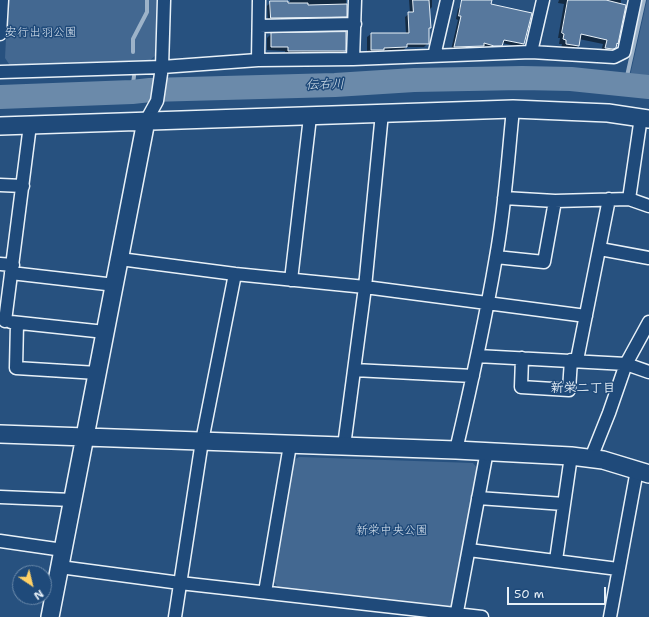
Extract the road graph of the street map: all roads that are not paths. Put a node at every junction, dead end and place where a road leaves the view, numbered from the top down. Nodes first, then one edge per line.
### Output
1 (2, 0) edge
2 (164, 0) edge
3 (259, 0) edge
4 (355, 0) edge
5 (447, 0) edge
6 (542, 0) edge
7 (635, 0) edge
8 (355, 24) junction
9 (259, 26) junction
10 (0, 34) edge
11 (531, 52) junction
12 (434, 56) junction
13 (354, 59) junction
14 (258, 60) junction
15 (162, 67) junction
16 (0, 72) edge
17 (513, 109) junction
18 (382, 113) junction
19 (310, 117) junction
20 (645, 118) edge
21 (146, 121) junction
22 (30, 125) junction
23 (0, 126) edge
24 (0, 185) edge
25 (23, 186) junction
26 (504, 198) junction
27 (609, 199) junction
28 (628, 199) junction
29 (555, 201) junction
30 (649, 206) edge
31 (600, 249) junction
32 (496, 257) junction
33 (649, 258) edge
34 (120, 259) junction
35 (0, 264) edge
36 (12, 269) junction
37 (235, 274) junction
38 (291, 280) junction
39 (115, 285) junction
40 (365, 287) junction
41 (487, 302) junction
42 (586, 316) junction
43 (3, 321) edge
44 (649, 322) edge
45 (18, 323) junction
46 (105, 332) junction
47 (477, 356) junction
48 (522, 358) junction
49 (574, 360) junction
50 (626, 364) junction
51 (354, 370) junction
52 (649, 372) edge
53 (97, 373) junction
54 (473, 376) junction
55 (0, 434) edge
56 (85, 438) junction
57 (202, 441) junction
58 (290, 445) junction
59 (344, 446) junction
60 (456, 450) junction
61 (487, 451) junction
62 (571, 456) junction
63 (591, 458) junction
64 (643, 472) edge
65 (0, 497) edge
66 (478, 498) junction
67 (72, 500) junction
68 (564, 504) junction
69 (0, 541) edge
70 (64, 550) junction
71 (469, 550) junction
72 (556, 560) junction
73 (60, 567) junction
74 (618, 569) junction
75 (180, 582) junction
76 (265, 592) junction
77 (378, 611) edge
78 (457, 615) edge
79 (50, 617) edge
80 (175, 617) edge
81 (482, 617) edge
82 (610, 617) edge

1 - 10 street
2 - 15 street
3 - 9 street
4 - 8 street
5 - 12 street
6 - 11 street
7 - 11 street
8 - 9 street
8 - 13 street
9 - 14 street
11 - 12 street
12 - 13 street
13 - 14 street
14 - 15 street
15 - 16 street
15 - 21 street
17 - 18 street
17 - 20 street
17 - 26 street
18 - 19 street
18 - 40 street
19 - 21 street
19 - 38 street
20 - 28 street
21 - 22 street
21 - 34 street
22 - 23 street
22 - 25 street
24 - 25 street
25 - 36 street
26 - 29 street
26 - 32 street
27 - 28 street
27 - 29 street
27 - 31 street
28 - 30 street
29 - 32 street
31 - 33 street
31 - 42 street
32 - 41 street
34 - 37 street
34 - 39 street
35 - 36 street
36 - 39 street
36 - 43 street
37 - 38 street
37 - 57 street
38 - 40 street
39 - 46 street
40 - 41 street
40 - 51 street
41 - 42 street
41 - 47 street
42 - 49 street
43 - 45 street
44 - 50 street
45 - 46 street
45 - 53 street
46 - 53 street
47 - 48 street
47 - 54 street
48 - 49 street
48 - 49 street
49 - 50 street
50 - 52 street
50 - 63 street
51 - 54 street
51 - 59 street
53 - 56 street
54 - 60 street
55 - 56 street
56 - 57 street
56 - 67 street
57 - 58 street
57 - 75 street
58 - 59 street
58 - 76 street
59 - 60 street
60 - 61 street
61 - 62 street
61 - 66 street
62 - 63 street
62 - 68 street
63 - 64 street
64 - 74 street
65 - 67 street
66 - 68 street
66 - 71 street
67 - 70 street
68 - 72 street
69 - 70 street
70 - 73 street
71 - 72 street
71 - 78 street
72 - 74 street
73 - 75 street
73 - 79 street
74 - 82 street
75 - 76 street
75 - 80 street
76 - 77 street
77 - 78 street
78 - 81 street

